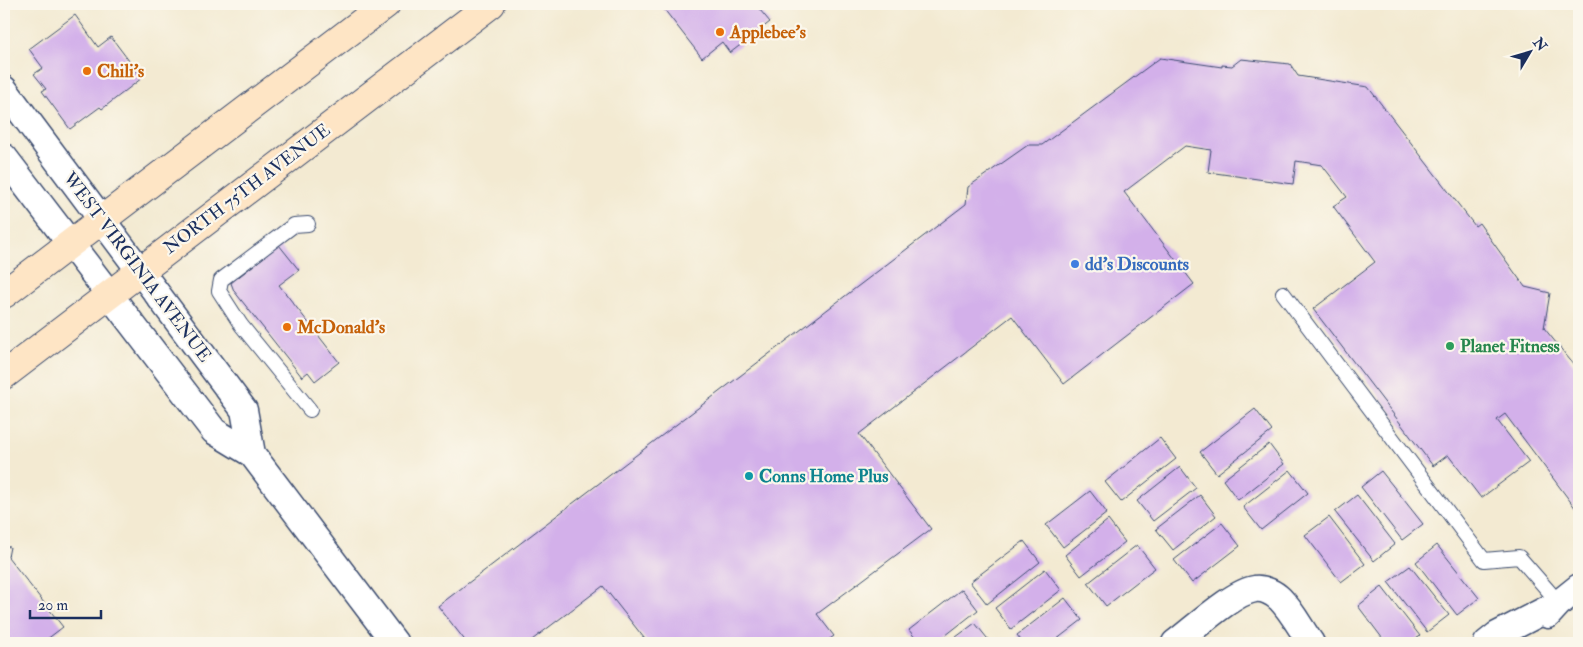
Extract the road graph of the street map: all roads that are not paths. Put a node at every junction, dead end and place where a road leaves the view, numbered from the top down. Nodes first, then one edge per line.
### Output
1 (386, 4) edge
2 (491, 4) edge
3 (4, 89) edge
4 (4, 157) edge
5 (101, 220) junction
6 (308, 224) dead end
7 (69, 244) junction
8 (139, 272) junction
9 (1283, 293) dead end
10 (4, 294) edge
11 (109, 294) junction
12 (4, 374) edge
13 (310, 410) dead end
14 (252, 454) junction
15 (1579, 587) edge
16 (1559, 603) junction
17 (395, 643) edge
18 (1175, 643) edge
19 (1311, 643) edge
20 (1487, 643) edge
21 (1521, 643) edge

1 - 5 main road
2 - 8 main road, NORTH 75TH AVENUE
3 - 5 street, WEST VIRGINIA AVENUE
4 - 7 street, WEST VIRGINIA AVENUE
5 - 7 main road
5 - 8 street, WEST VIRGINIA AVENUE
6 - 13 lane
7 - 10 main road
7 - 11 street, WEST VIRGINIA AVENUE
8 - 11 main road, NORTH 75TH AVENUE
8 - 14 street, WEST VIRGINIA AVENUE
9 - 16 lane
11 - 12 main road, NORTH 75TH AVENUE
11 - 14 street, WEST VIRGINIA AVENUE
14 - 17 street, WEST VIRGINIA AVENUE
15 - 16 street
16 - 20 street
16 - 21 street
18 - 19 street

